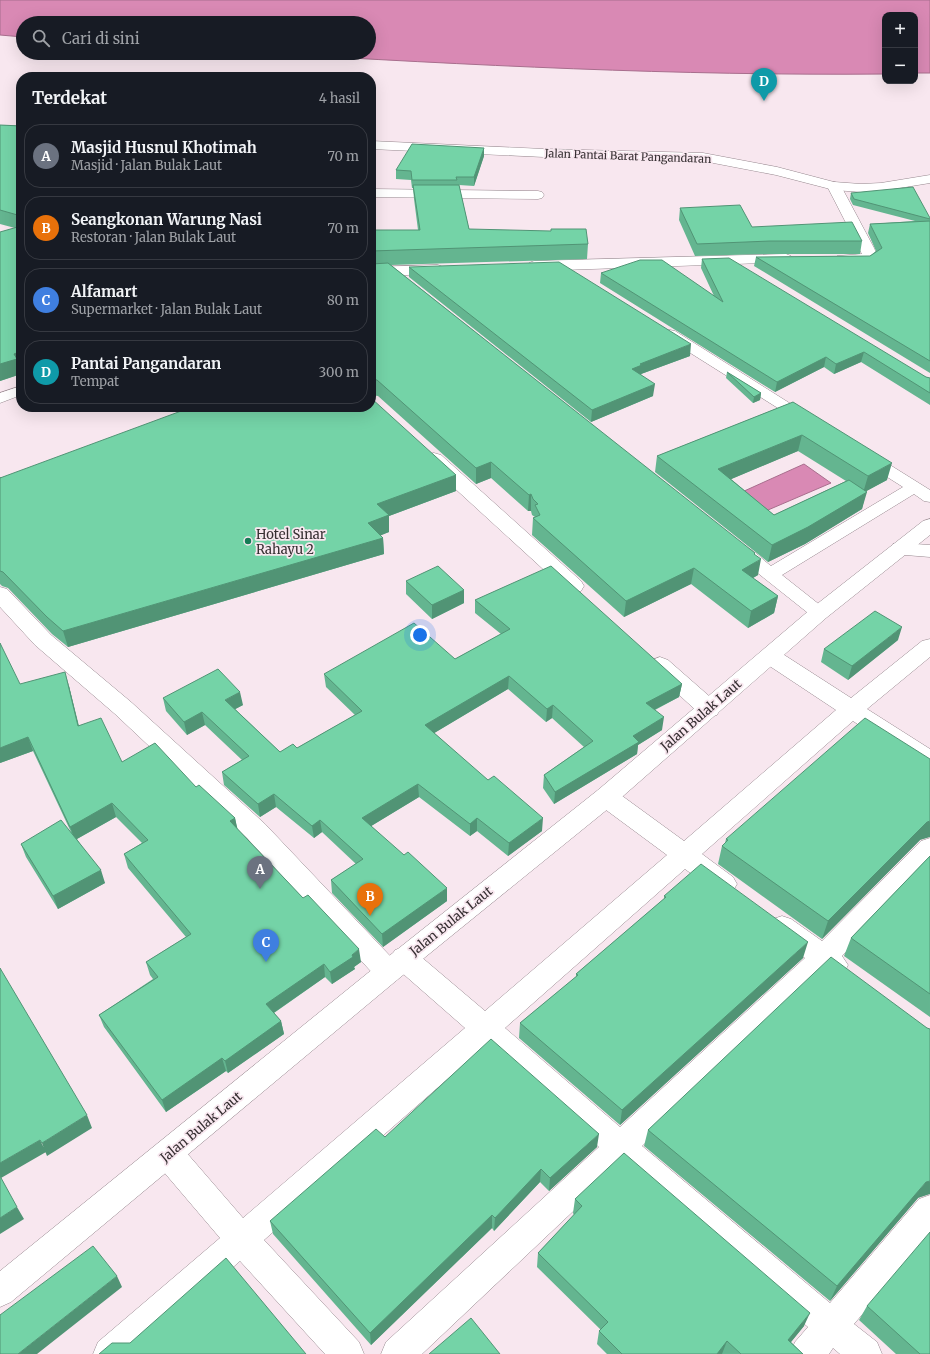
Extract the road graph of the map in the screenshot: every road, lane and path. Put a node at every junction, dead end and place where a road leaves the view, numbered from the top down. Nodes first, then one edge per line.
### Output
1 (376, 145) edge
2 (930, 180) edge
3 (834, 186) junction
4 (376, 193) edge
5 (538, 195) dead end
6 (799, 259) edge
7 (829, 259) edge
8 (731, 260) junction
9 (560, 266) junction
10 (522, 267) edge
11 (453, 269) edge
12 (376, 272) edge
13 (391, 272) junction
14 (758, 277) edge
15 (580, 278) edge
16 (410, 287) edge
17 (660, 328) edge
18 (16, 392) edge
19 (0, 398) edge
20 (820, 428) edge
21 (423, 449) edge
22 (854, 449) edge
23 (914, 487) junction
24 (930, 497) edge
25 (930, 525) edge
26 (732, 544) edge
27 (900, 549) junction
28 (930, 551) edge
29 (770, 574) junction
30 (0, 594) edge
31 (586, 598) edge
32 (819, 613) junction
33 (930, 646) edge
34 (645, 651) edge
35 (770, 656) junction
36 (709, 709) junction
37 (852, 709) junction
38 (930, 761) edge
39 (606, 797) junction
40 (930, 848) edge
41 (684, 855) junction
42 (742, 897) edge
43 (767, 915) edge
44 (824, 957) junction
45 (396, 965) junction
46 (855, 980) edge
47 (484, 1028) junction
48 (620, 1146) junction
49 (168, 1154) junction
50 (930, 1210) edge
51 (242, 1241) junction
52 (0, 1291) edge
53 (832, 1326) junction
54 (110, 1354) edge
55 (347, 1354) edge
56 (398, 1354) edge
57 (807, 1354) edge
58 (865, 1354) edge

1 - 3 street, Jalan Pantai Barat Pangandaran
2 - 3 street, Jalan Pantai Barat Pangandaran
3 - 7 street
4 - 5 lane
6 - 8 street
8 - 9 street
8 - 14 street
9 - 10 street
9 - 15 lane
11 - 13 street
12 - 13 street
13 - 16 lane
17 - 20 lane
18 - 19 lane
21 - 31 street
22 - 23 lane
23 - 24 lane
23 - 29 lane
25 - 27 street, Jalan Bulak Laut
26 - 29 lane
27 - 28 street
27 - 32 street, Jalan Bulak Laut
29 - 32 lane
30 - 45 street
32 - 35 street, Jalan Bulak Laut
33 - 37 street
34 - 36 street
35 - 36 street, Jalan Bulak Laut
35 - 37 street
36 - 39 street, Jalan Bulak Laut
37 - 38 street
37 - 41 street
39 - 41 street
39 - 45 street, Jalan Bulak Laut
40 - 44 street
41 - 42 street
41 - 47 street
43 - 44 street
44 - 46 street
44 - 48 street
45 - 47 street
45 - 49 street, Jalan Bulak Laut
47 - 48 street
47 - 51 street
48 - 53 street
48 - 56 street
49 - 51 street
49 - 52 street, Jalan Bulak Laut
50 - 53 street
51 - 54 street
51 - 55 street
53 - 57 street
53 - 58 street

